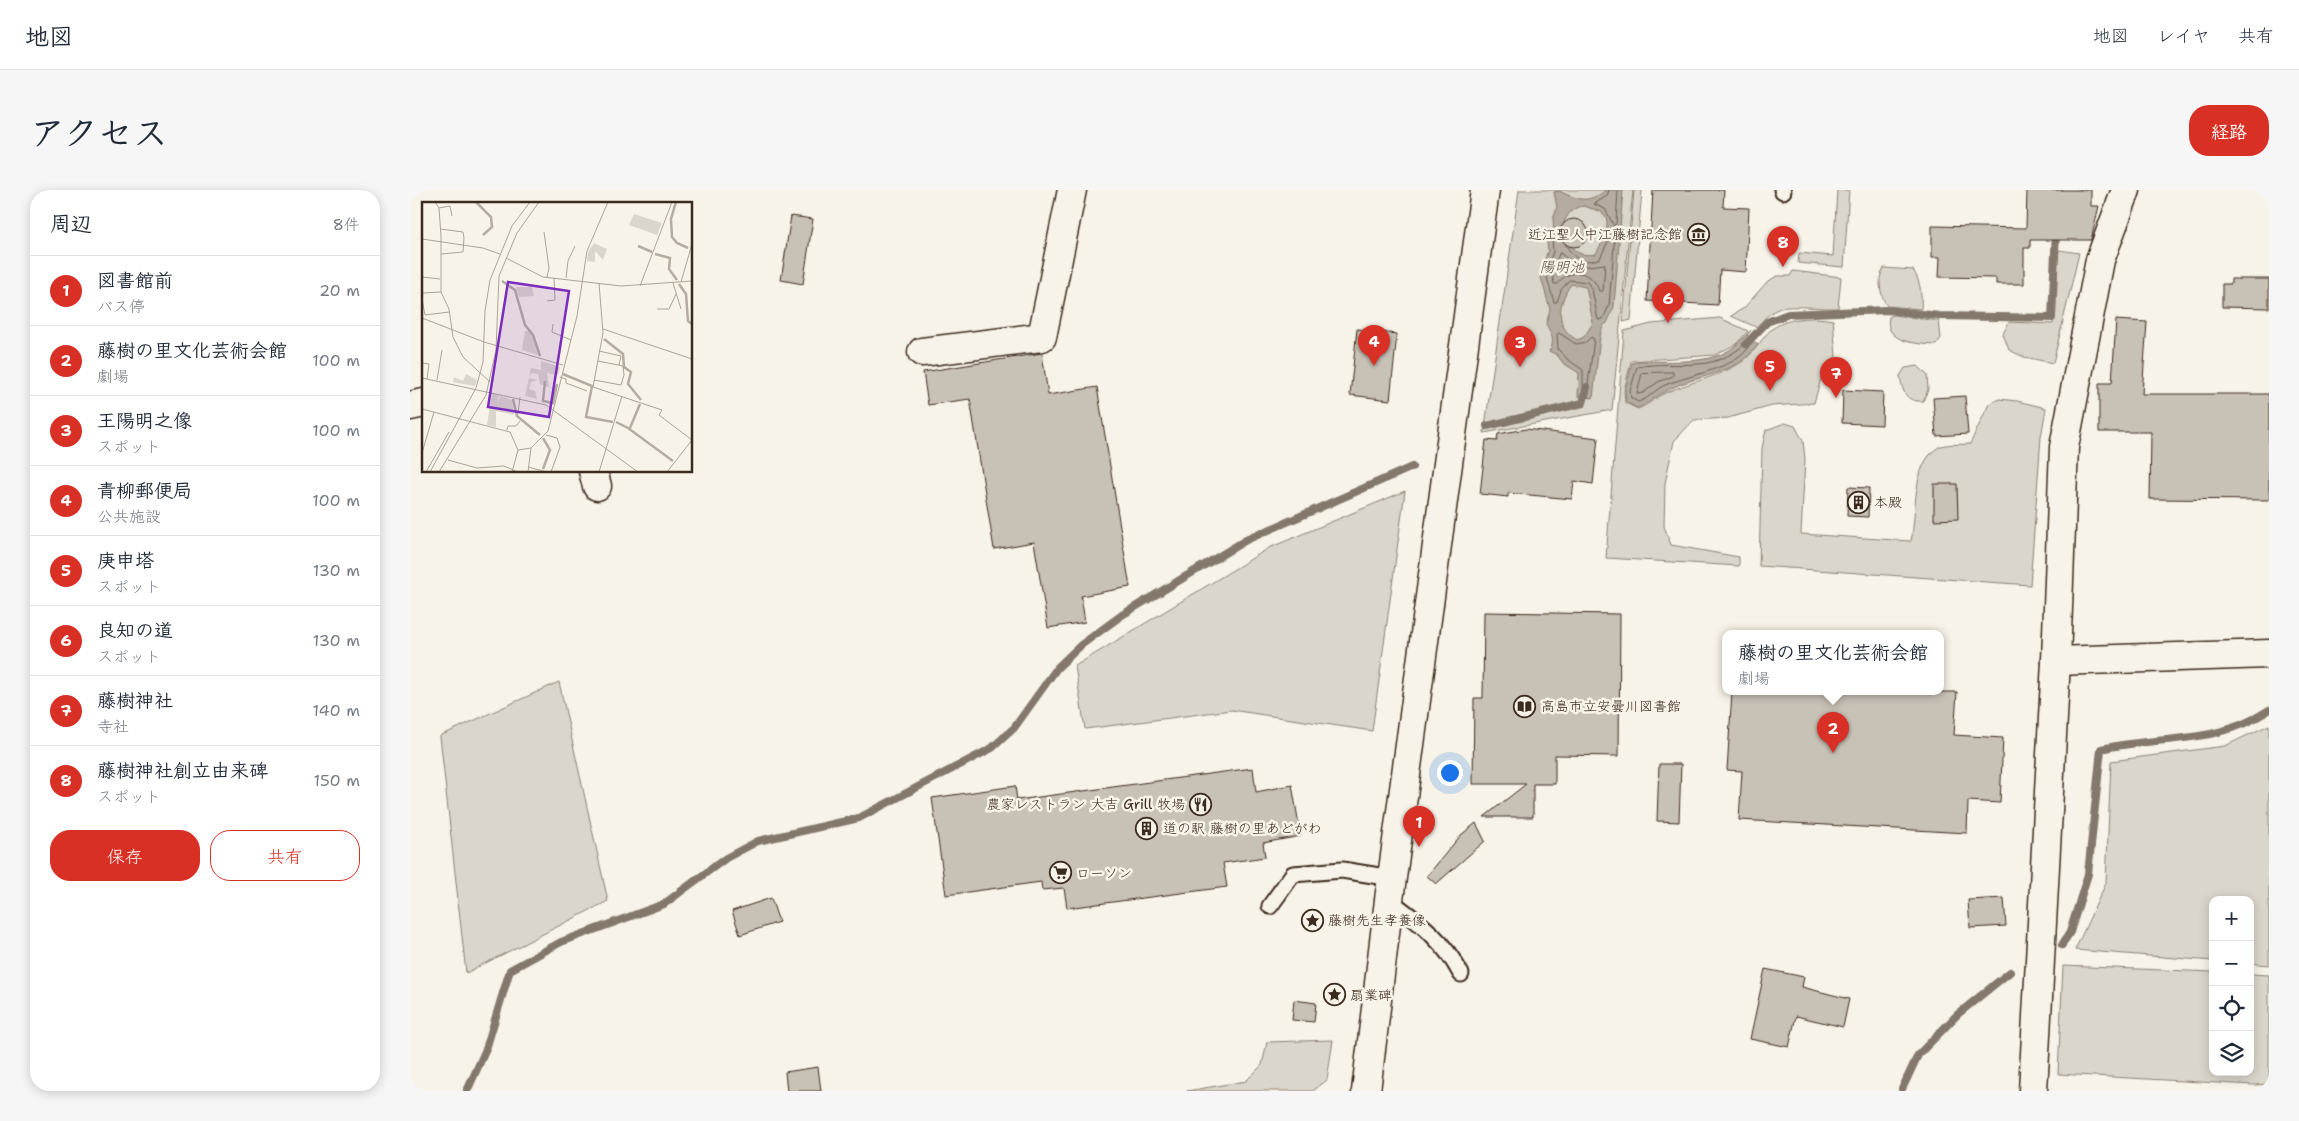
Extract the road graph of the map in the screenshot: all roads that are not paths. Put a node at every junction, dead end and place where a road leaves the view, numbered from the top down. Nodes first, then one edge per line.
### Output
1 (1072, 190) edge
2 (1485, 190) edge
3 (2126, 190) edge
4 (922, 352) dead end
5 (2269, 654) edge
6 (2056, 661) junction
7 (1391, 889) junction
8 (1270, 906) dead end
9 (1461, 974) dead end
10 (1366, 1091) edge
11 (2032, 1091) edge

1 - 4 street
2 - 7 street
3 - 6 street
5 - 6 street
6 - 11 street
7 - 8 lane
7 - 9 lane
7 - 10 street

